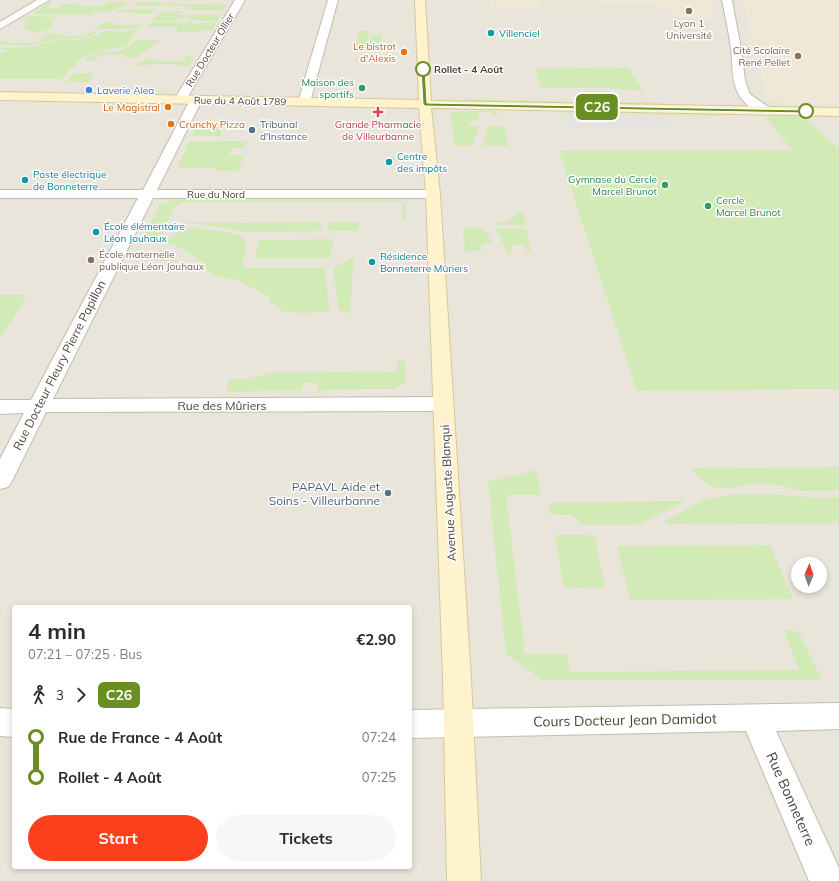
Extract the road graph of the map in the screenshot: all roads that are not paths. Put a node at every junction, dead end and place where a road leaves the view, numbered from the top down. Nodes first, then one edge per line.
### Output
1 (44, 0) edge
2 (240, 0) edge
3 (332, 0) edge
4 (420, 0) edge
5 (727, 0) edge
6 (0, 26) edge
7 (0, 96) edge
8 (188, 100) junction
9 (304, 102) junction
10 (425, 104) junction
11 (766, 110) junction
12 (839, 112) edge
13 (0, 194) edge
14 (148, 194) junction
15 (433, 194) junction
16 (443, 404) junction
17 (38, 406) junction
18 (0, 407) edge
19 (0, 481) edge
20 (839, 716) edge
21 (768, 717) junction
22 (0, 722) edge
23 (12, 723) edge
24 (412, 724) edge
25 (459, 724) junction
26 (464, 881) edge
27 (827, 881) edge

1 - 6 street
2 - 8 street, Rue Docteur Ollier
3 - 9 street
4 - 10 street, Avenue Auguste Blanqui
5 - 11 street
7 - 8 street, Rue du 4 Août 1789
8 - 9 street, Rue du 4 Août 1789
8 - 14 street, Rue Docteur Fleury Pierre Papillon
9 - 10 street, Rue du 4 Août 1789
10 - 11 street, Rue du 4 Août 1789
10 - 15 street, Avenue Auguste Blanqui
11 - 12 street, Rue du 4 Août 1789
13 - 14 street, Rue du Nord
14 - 15 street, Rue du Nord
14 - 17 street, Rue Docteur Fleury Pierre Papillon
15 - 16 street, Avenue Auguste Blanqui
16 - 17 street, Rue des Mûriers
16 - 25 street, Avenue Auguste Blanqui
17 - 18 street, Rue des Mûriers
17 - 19 street, Rue Docteur Fleury Pierre Papillon
20 - 21 street, Cours Docteur Jean Damidot
21 - 25 street, Cours Docteur Jean Damidot
21 - 27 street, Rue Bonneterre
22 - 23 street
24 - 25 street, Cours Docteur Jean Damidot
25 - 26 street, Avenue Auguste Blanqui

